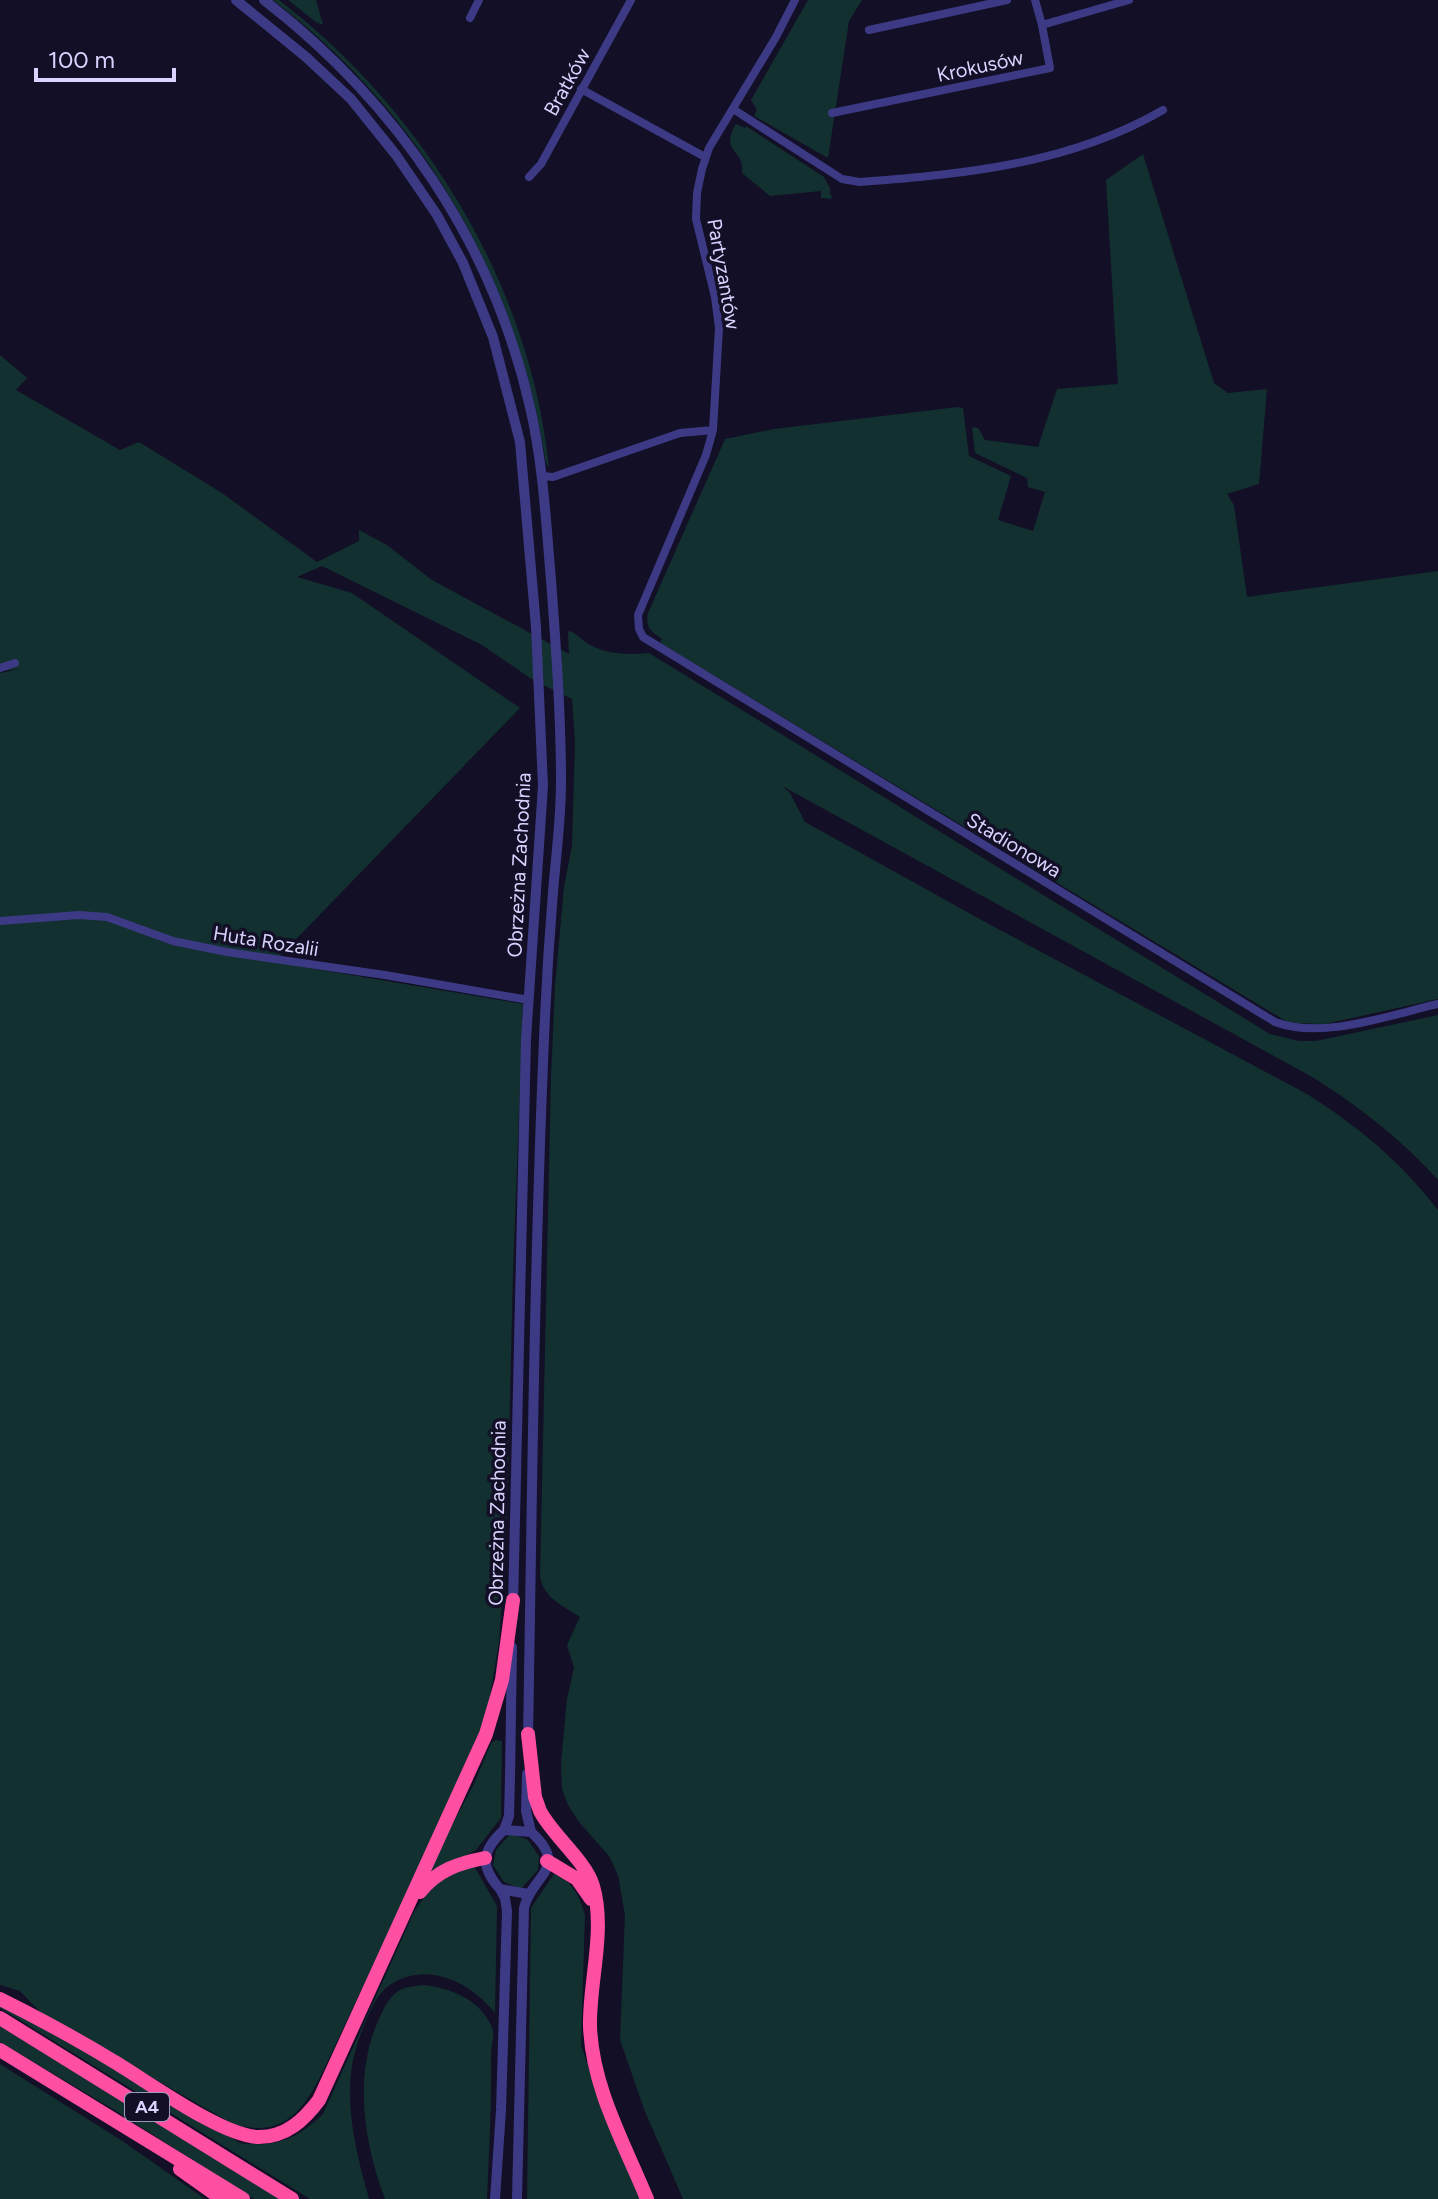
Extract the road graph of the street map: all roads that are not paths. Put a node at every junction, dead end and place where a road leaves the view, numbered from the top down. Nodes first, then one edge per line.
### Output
1 (236, 0) edge
2 (264, 0) edge
3 (479, 0) edge
4 (631, 0) edge
5 (795, 0) edge
6 (1007, 0) edge
7 (1035, 0) edge
8 (1129, 0) edge
9 (470, 18) dead end
10 (1042, 25) junction
11 (869, 30) dead end
12 (581, 89) junction
13 (733, 109) junction
14 (1163, 110) dead end
15 (832, 113) dead end
16 (705, 157) junction
17 (529, 177) dead end
18 (713, 430) junction
19 (542, 476) junction
20 (650, 585) joint
21 (15, 663) dead end
22 (0, 668) edge
23 (0, 921) edge
24 (529, 1000) junction
25 (1438, 1004) edge
26 (513, 1600) junction
27 (528, 1734) junction
28 (504, 1830) junction
29 (531, 1832) junction
30 (485, 1858) junction
31 (547, 1861) junction
32 (500, 1889) junction
33 (528, 1894) junction
34 (595, 1907) junction
35 (401, 1920) junction
36 (0, 1999) edge
37 (0, 2018) edge
38 (0, 2050) edge
39 (72, 2092) junction
40 (222, 2199) edge
41 (243, 2199) edge
42 (292, 2199) edge
43 (495, 2199) edge
44 (517, 2199) edge
45 (647, 2199) edge

1 - 24 street, Obrzeżna Zachodnia
2 - 19 street, Obrzeżna Zachodnia
3 - 9 street
4 - 12 street, Bratków
5 - 13 street, Partyzantów
6 - 11 street
7 - 10 street
8 - 10 street
10 - 15 street, Krokusów
12 - 16 street
12 - 17 street, Bratków
13 - 14 street
13 - 16 street, Partyzantów
16 - 18 street, Partyzantów
18 - 19 street
18 - 20 street, Partyzantów
19 - 27 street, Obrzeżna Zachodnia
20 - 25 street, Stadionowa
21 - 22 street
23 - 24 street, Huta Rozalii
24 - 26 street, Obrzeżna Zachodnia
26 - 28 street, Obrzeżna Zachodnia
26 - 35 highway
27 - 29 street, Obrzeżna Zachodnia
27 - 34 highway
28 - 29 street
28 - 30 street
29 - 31 street
30 - 32 street
30 - 35 highway
31 - 33 street
31 - 34 highway
32 - 33 street
32 - 43 street
33 - 44 street
34 - 45 highway
35 - 36 highway
37 - 42 highway, A4
38 - 39 highway, A4
39 - 40 highway
39 - 41 highway, A4

